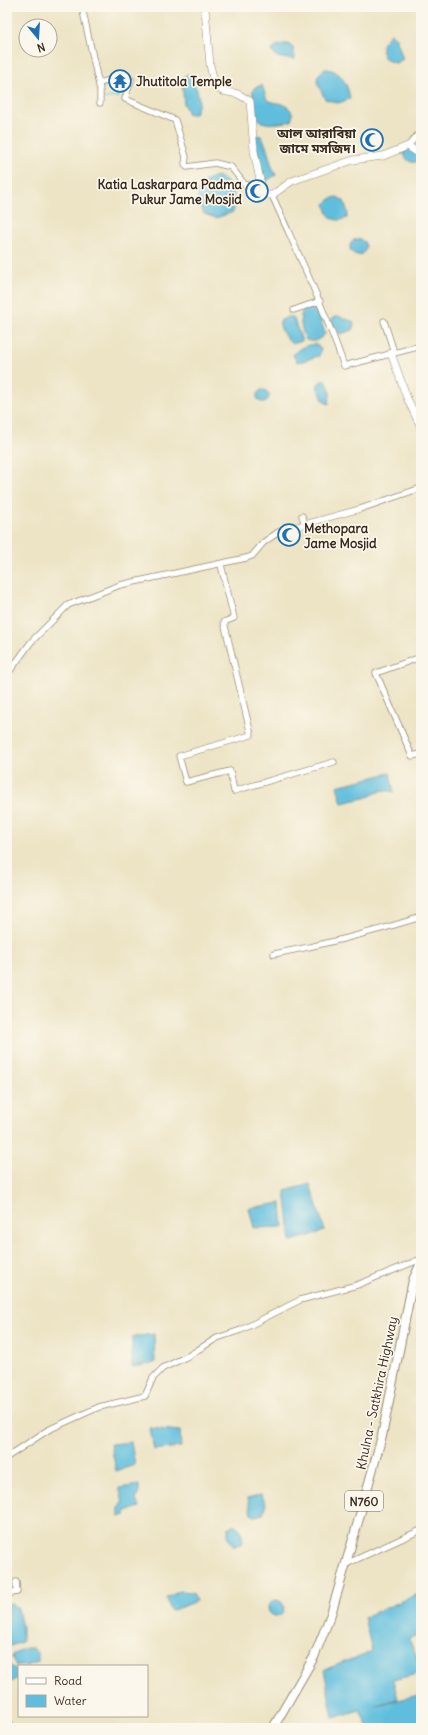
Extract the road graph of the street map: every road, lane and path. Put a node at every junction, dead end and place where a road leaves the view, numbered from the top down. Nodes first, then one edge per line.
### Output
1 (82, 7) edge
2 (205, 9) dead end
3 (99, 83) junction
4 (100, 103) dead end
5 (421, 131) edge
6 (408, 146) junction
7 (421, 155) edge
8 (261, 185) junction
9 (272, 195) junction
10 (320, 302) junction
11 (294, 310) dead end
12 (384, 320) dead end
13 (421, 346) edge
14 (392, 353) junction
15 (421, 427) edge
16 (421, 488) edge
17 (302, 516) dead end
18 (305, 524) junction
19 (221, 565) junction
20 (421, 656) edge
21 (7, 675) edge
22 (421, 754) edge
23 (334, 762) dead end
24 (421, 914) edge
25 (274, 954) dead end
26 (421, 1259) edge
27 (421, 1263) edge
28 (7, 1457) edge
29 (421, 1530) edge
30 (346, 1564) junction
31 (16, 1582) dead end
32 (7, 1594) edge
33 (7, 1719) edge
34 (13, 1728) edge
35 (273, 1728) edge

1 - 3 street
2 - 8 main road
3 - 4 street
3 - 8 street
5 - 6 street
6 - 7 main road
6 - 9 main road
8 - 9 main road
9 - 10 street
10 - 11 street
10 - 14 street
12 - 14 street
13 - 14 street
14 - 15 main road
16 - 18 street
17 - 18 street
18 - 19 street
19 - 21 street
19 - 23 street
20 - 22 street
24 - 25 street
26 - 28 street
27 - 30 highway, Khulna - Satkhira Highway / N760
29 - 30 street
30 - 35 highway, Khulna - Satkhira Highway / N760
31 - 32 street
33 - 34 street

